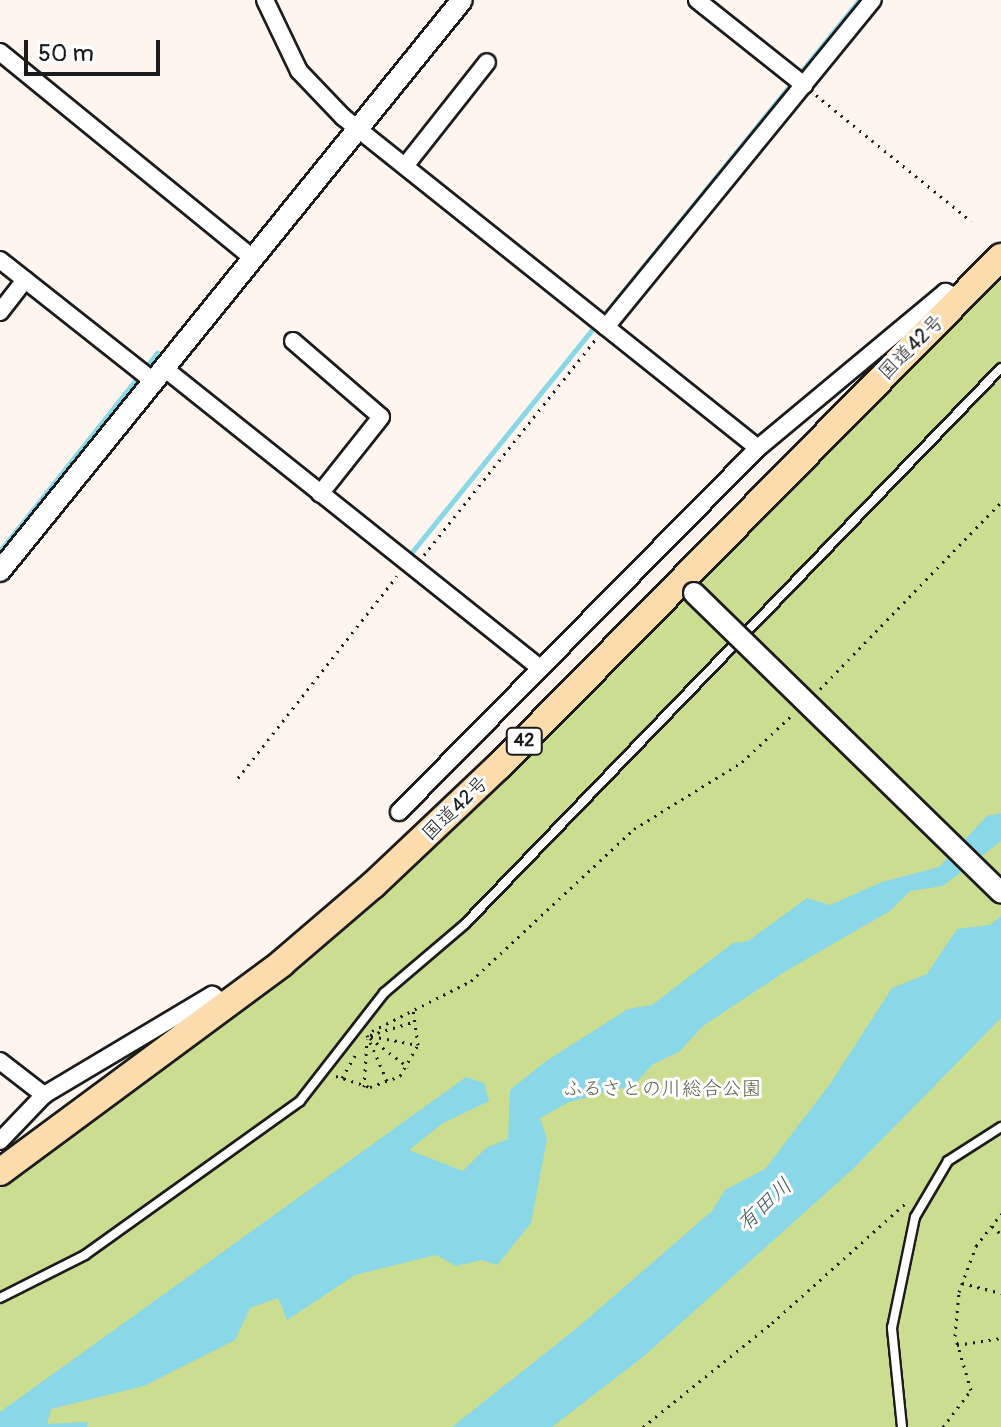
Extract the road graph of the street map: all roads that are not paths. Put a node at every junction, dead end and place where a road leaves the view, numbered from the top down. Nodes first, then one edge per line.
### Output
1 (265, 0) edge
2 (462, 0) edge
3 (697, 0) edge
4 (873, 0) edge
5 (0, 52) edge
6 (487, 62) dead end
7 (804, 85) junction
8 (358, 128) junction
9 (405, 166) junction
10 (1001, 257) edge
11 (253, 258) junction
12 (0, 260) edge
13 (25, 280) junction
14 (960, 298) junction
15 (0, 312) edge
16 (606, 327) junction
17 (293, 341) dead end
18 (1001, 368) edge
19 (158, 374) junction
20 (758, 448) junction
21 (320, 494) junction
22 (0, 571) edge
23 (688, 586) junction
24 (537, 666) junction
25 (399, 812) dead end
26 (1001, 893) edge
27 (227, 1005) junction
28 (0, 1061) edge
29 (44, 1095) junction
30 (1001, 1127) edge
31 (0, 1141) edge
32 (0, 1172) edge
33 (0, 1298) edge
34 (902, 1427) edge

1 - 8 street
2 - 8 street
3 - 7 street
4 - 7 street
5 - 11 street
6 - 9 street
7 - 16 street
8 - 9 street
8 - 11 street
9 - 16 street
10 - 14 highway, 国道42号 / 42
11 - 19 street
12 - 13 street
13 - 15 street
13 - 19 street
14 - 20 street
14 - 23 highway, 国道42号 / 42
16 - 20 street
17 - 21 street
18 - 33 lane
19 - 21 street
19 - 22 street
20 - 24 street
21 - 24 street
23 - 26 street, bridge
23 - 27 highway, 国道42号 / 42
24 - 25 street
27 - 29 street
27 - 32 highway, 国道42号 / 42
28 - 29 street
29 - 31 street
30 - 34 lane

